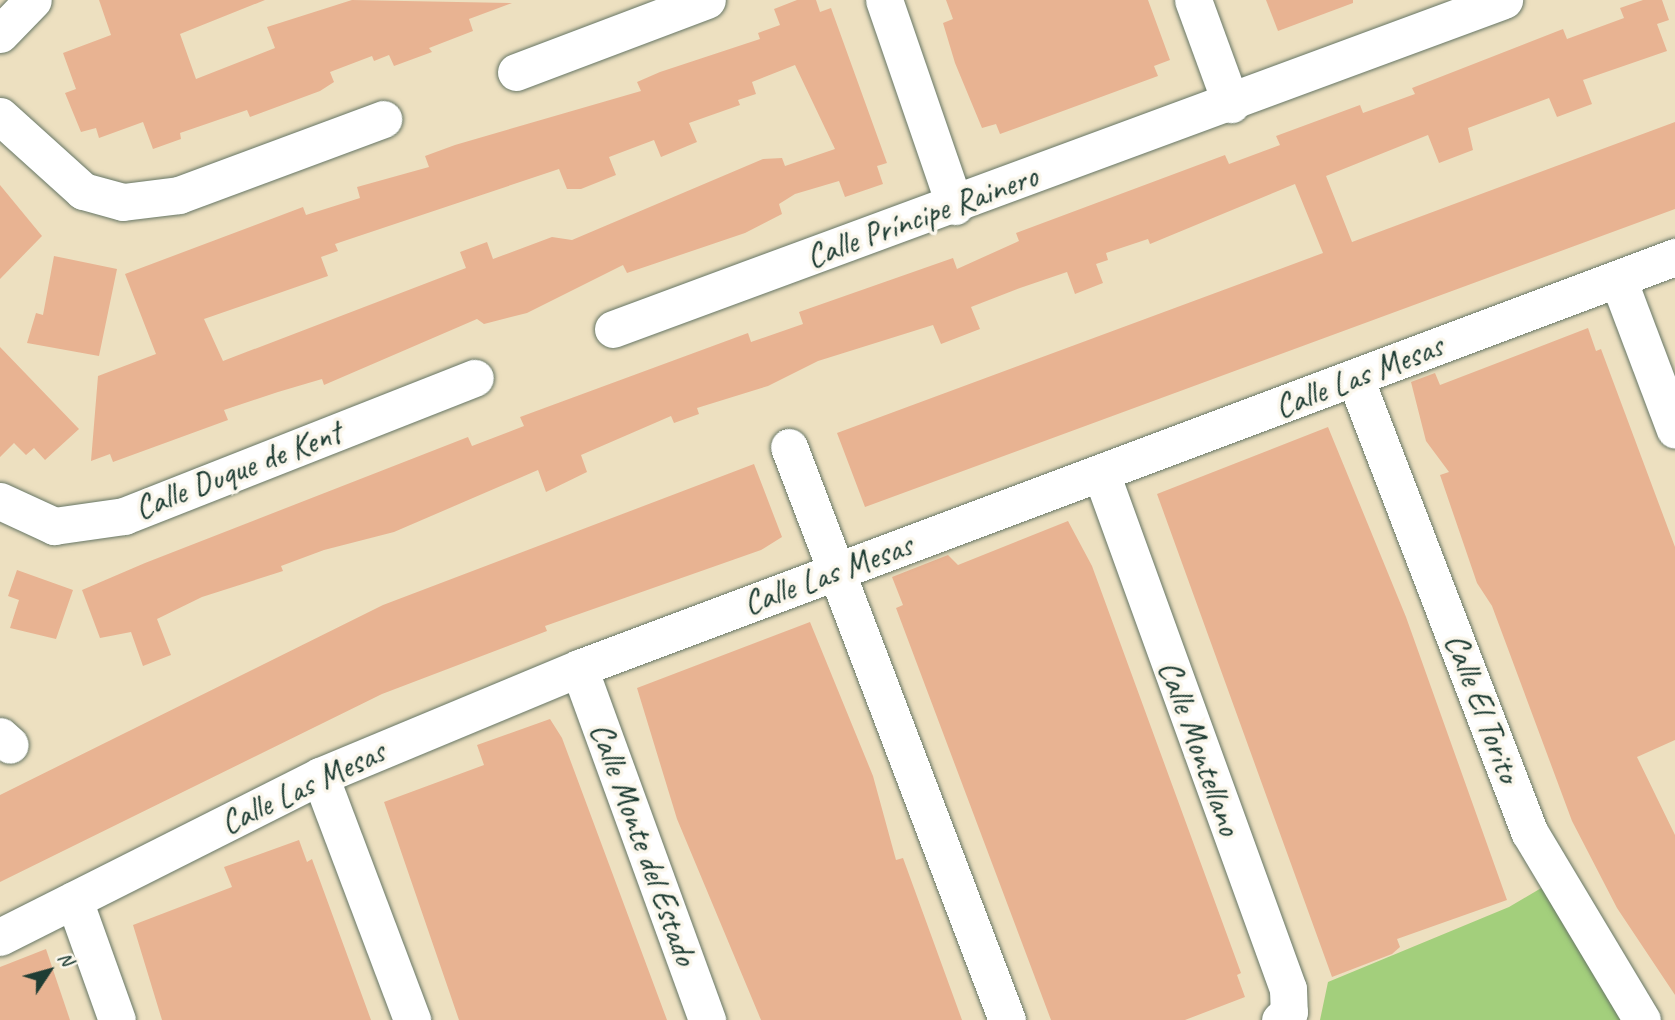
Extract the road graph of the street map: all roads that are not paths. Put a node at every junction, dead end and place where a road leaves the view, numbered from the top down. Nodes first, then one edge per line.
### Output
1 (33, 0) edge
2 (707, 0) edge
3 (884, 0) edge
4 (1193, 0) edge
5 (1504, 0) edge
6 (0, 34) edge
7 (516, 72) dead end
8 (1231, 104) junction
9 (0, 116) edge
10 (383, 119) dead end
11 (955, 206) junction
12 (1675, 257) edge
13 (1618, 279) junction
14 (614, 329) dead end
15 (475, 378) dead end
16 (1355, 378) junction
17 (1675, 430) edge
18 (789, 447) dead end
19 (1101, 473) junction
20 (0, 501) edge
21 (836, 571) junction
22 (579, 667) junction
23 (320, 776) junction
24 (74, 900) junction
25 (0, 937) edge
26 (117, 1020) edge
27 (412, 1020) edge
28 (708, 1020) edge
29 (1007, 1020) edge
30 (1280, 1020) edge
31 (1642, 1020) edge

1 - 6 street
2 - 7 street
3 - 11 street
4 - 8 street
5 - 8 street, Calle Príncipe Rainero
8 - 11 street, Calle Príncipe Rainero
9 - 10 street
11 - 14 street, Calle Príncipe Rainero
12 - 13 street, Calle Las Mesas
13 - 16 street, Calle Las Mesas
13 - 17 street
15 - 20 street, Calle Duque de Kent
16 - 19 street, Calle Las Mesas
16 - 31 street, Calle El Torito
18 - 21 street
19 - 21 street, Calle Las Mesas
19 - 30 street, Calle Montellano
21 - 22 street, Calle Las Mesas
21 - 29 street
22 - 23 street, Calle Las Mesas
22 - 28 street, Calle Monte del Estado
23 - 24 street, Calle Las Mesas
23 - 27 street
24 - 25 street, Calle Las Mesas
24 - 26 street

